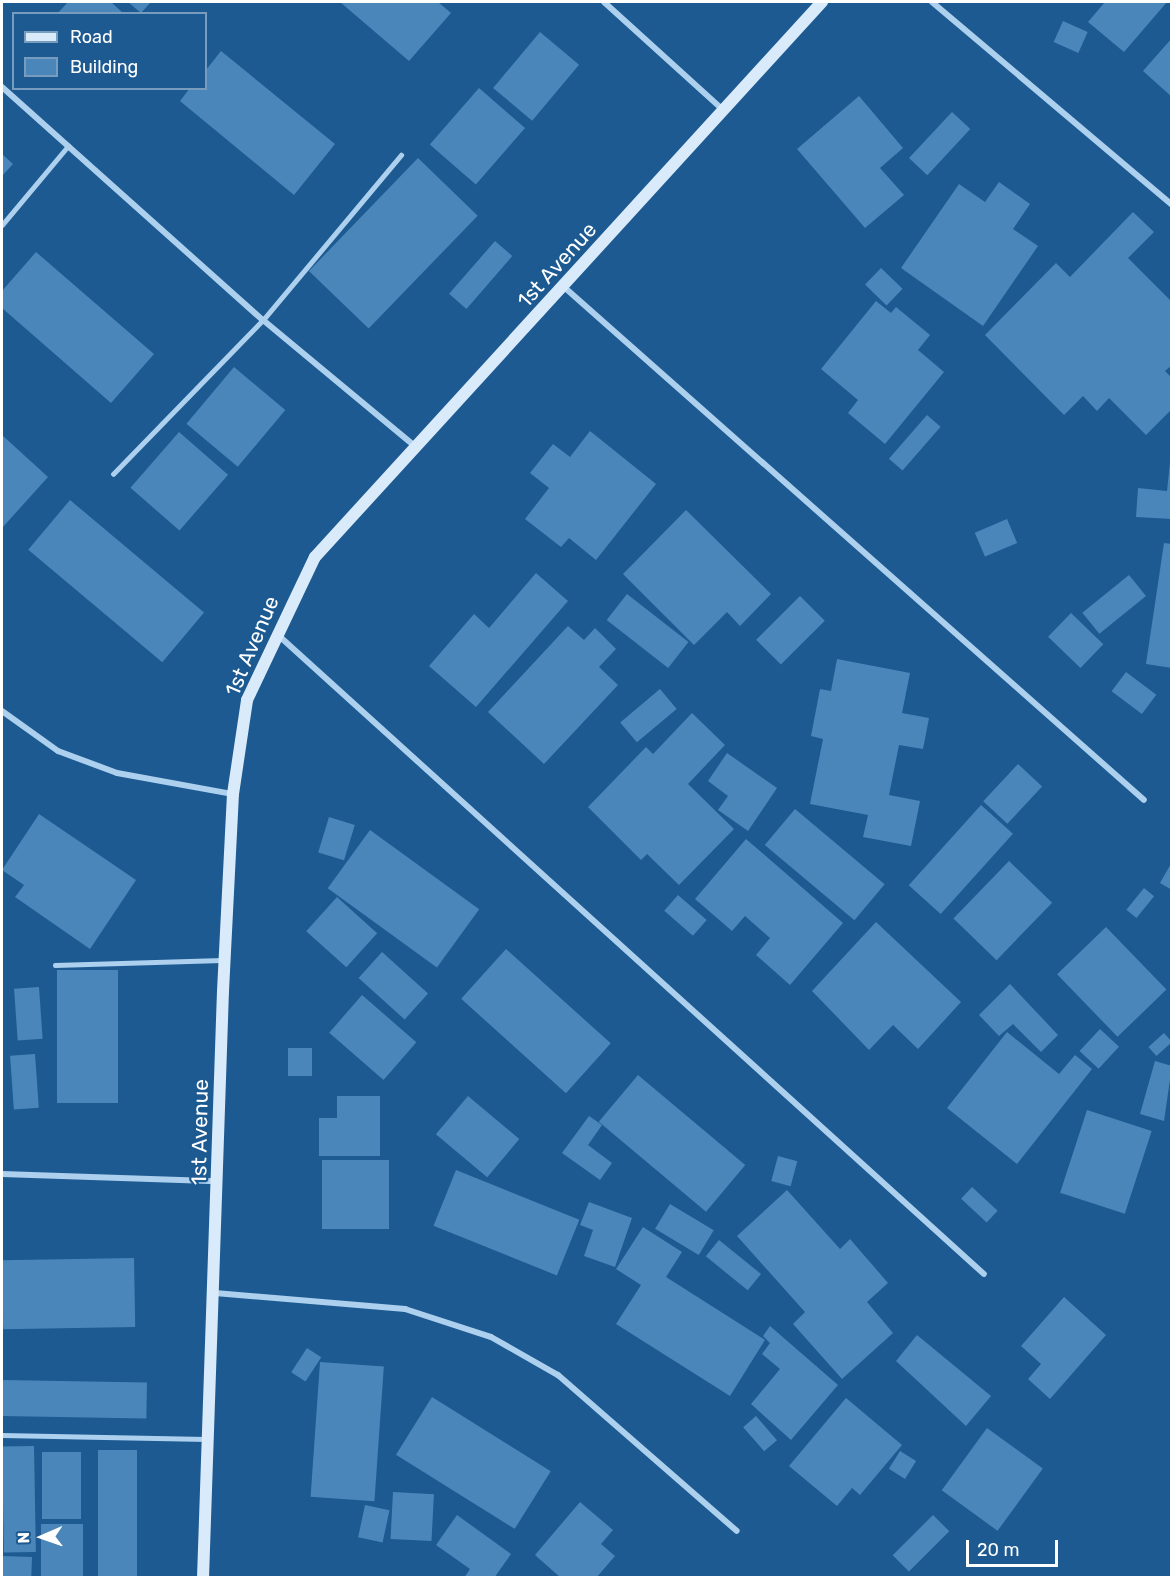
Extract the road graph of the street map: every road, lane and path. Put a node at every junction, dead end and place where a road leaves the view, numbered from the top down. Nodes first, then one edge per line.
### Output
1 (604, 2) edge
2 (822, 2) edge
3 (932, 2) edge
4 (2, 87) edge
5 (723, 110) junction
6 (68, 146) junction
7 (401, 155) dead end
8 (1172, 205) edge
9 (2, 225) edge
10 (564, 287) junction
11 (263, 320) junction
12 (415, 446) junction
13 (113, 474) dead end
14 (276, 633) junction
15 (2, 711) edge
16 (233, 794) junction
17 (1144, 800) dead end
18 (225, 960) junction
19 (54, 965) dead end
20 (2, 1174) edge
21 (219, 1181) junction
22 (984, 1274) dead end
23 (214, 1293) junction
24 (2, 1435) edge
25 (208, 1439) junction
26 (737, 1531) dead end
27 (203, 1578) edge

1 - 5 street
2 - 5 street, 1st Avenue
3 - 8 street
4 - 6 street
5 - 10 street, 1st Avenue
6 - 9 lane
6 - 11 street
7 - 11 lane
10 - 12 street, 1st Avenue
10 - 17 street
11 - 12 street
11 - 13 lane
12 - 14 street, 1st Avenue
14 - 16 street, 1st Avenue
14 - 22 street
15 - 16 street
16 - 18 street, 1st Avenue
18 - 19 lane
18 - 21 street, 1st Avenue
20 - 21 street
21 - 23 street, 1st Avenue
23 - 25 street, 1st Avenue
23 - 26 street
24 - 25 lane
25 - 27 street, 1st Avenue

